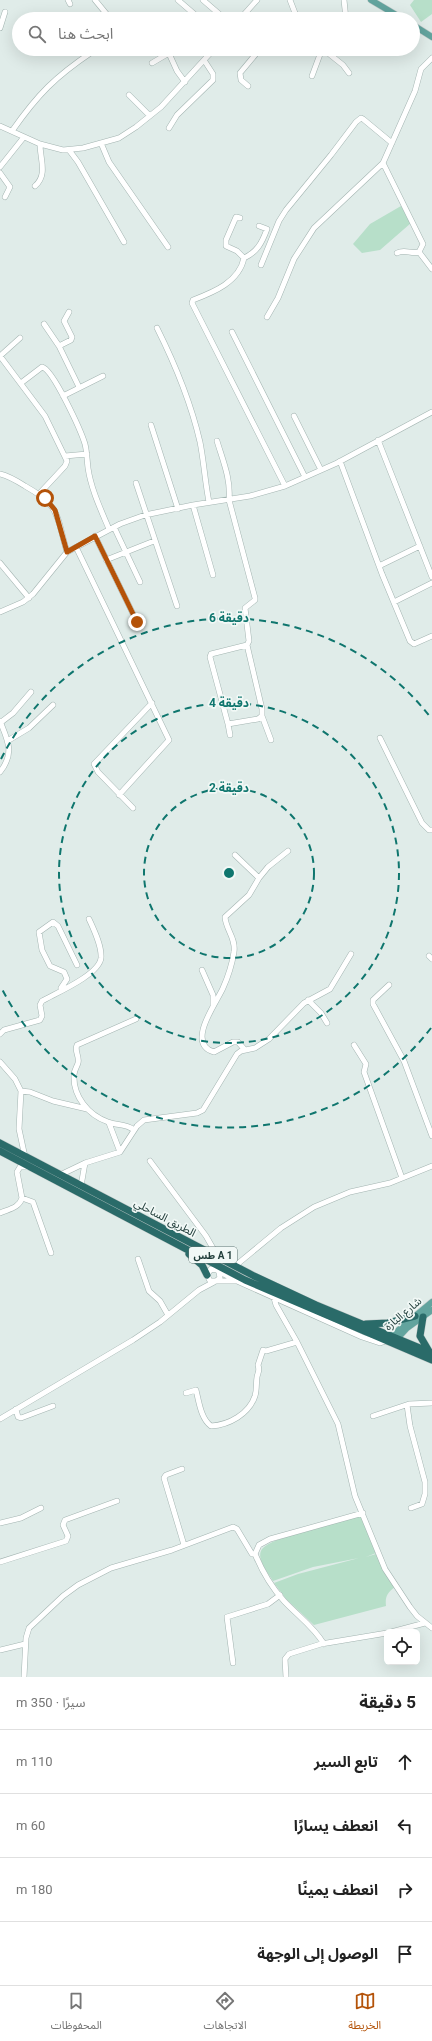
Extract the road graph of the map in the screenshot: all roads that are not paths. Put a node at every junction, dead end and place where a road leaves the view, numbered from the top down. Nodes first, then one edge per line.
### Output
1 (95, 0) edge
2 (178, 0) edge
3 (203, 0) edge
4 (257, 0) edge
5 (290, 0) edge
6 (344, 0) edge
7 (371, 0) edge
8 (5, 12) dead end
9 (104, 12) edge
10 (192, 12) edge
11 (217, 12) edge
12 (246, 12) edge
13 (295, 12) edge
14 (345, 12) edge
15 (391, 12) edge
16 (0, 28) edge
17 (420, 29) edge
18 (432, 37) edge
19 (86, 56) edge
20 (161, 56) edge
21 (170, 56) edge
22 (208, 56) edge
23 (254, 56) edge
24 (319, 56) edge
25 (331, 56) edge
26 (432, 58) edge
27 (204, 60) junction
28 (152, 63) dead end
29 (349, 73) dead end
30 (312, 76) dead end
31 (185, 82) junction
32 (248, 86) dead end
33 (129, 95) dead end
34 (150, 116) junction
35 (0, 126) edge
36 (169, 128) dead end
37 (12, 131) junction
38 (24, 137) junction
39 (101, 143) junction
40 (392, 143) junction
41 (40, 144) junction
42 (69, 150) junction
43 (383, 163) junction
44 (0, 168) edge
45 (0, 173) edge
46 (35, 186) dead end
47 (5, 197) dead end
48 (240, 218) dead end
49 (259, 226) dead end
50 (124, 242) dead end
51 (168, 247) dead end
52 (419, 252) junction
53 (397, 253) dead end
54 (244, 258) junction
55 (261, 266) dead end
56 (432, 269) edge
57 (69, 312) dead end
58 (267, 317) dead end
59 (44, 324) dead end
60 (157, 328) dead end
61 (232, 332) dead end
62 (20, 338) dead end
63 (59, 346) junction
64 (0, 356) edge
65 (103, 376) dead end
66 (21, 383) junction
67 (79, 387) junction
68 (63, 396) junction
69 (432, 412) edge
70 (294, 416) dead end
71 (151, 426) dead end
72 (378, 440) junction
73 (217, 441) dead end
74 (87, 454) junction
75 (65, 456) junction
76 (340, 461) junction
77 (320, 470) junction
78 (0, 474) edge
79 (305, 477) junction
80 (136, 483) dead end
81 (285, 486) junction
82 (39, 494) junction
83 (230, 500) junction
84 (209, 502) junction
85 (194, 505) junction
86 (178, 509) junction
87 (146, 515) junction
88 (112, 528) junction
89 (95, 536) junction
90 (154, 540) junction
91 (420, 546) junction
92 (76, 547) junction
93 (67, 552) junction
94 (126, 552) junction
95 (106, 560) junction
96 (0, 563) edge
97 (379, 566) junction
98 (213, 575) dead end
99 (432, 577) edge
100 (140, 582) dead end
101 (432, 583) edge
102 (29, 598) junction
103 (394, 602) junction
104 (176, 606) dead end
105 (0, 612) edge
106 (137, 622) dead end
107 (432, 636) edge
108 (247, 645) junction
109 (31, 692) dead end
110 (152, 703) junction
111 (53, 705) dead end
112 (262, 716) junction
113 (0, 722) edge
114 (228, 724) junction
115 (230, 735) dead end
116 (380, 738) dead end
117 (8, 740) junction
118 (271, 740) dead end
119 (0, 772) edge
120 (119, 795) junction
121 (132, 808) dead end
122 (432, 830) edge
123 (288, 851) dead end
124 (235, 855) dead end
125 (259, 878) junction
126 (90, 919) dead end
127 (351, 954) dead end
128 (77, 965) dead end
129 (202, 970) dead end
130 (389, 985) dead end
131 (59, 991) junction
132 (308, 1000) junction
133 (212, 1008) junction
134 (136, 1019) dead end
135 (327, 1023) dead end
136 (0, 1034) edge
137 (354, 1045) dead end
138 (245, 1050) junction
139 (0, 1062) edge
140 (21, 1091) junction
141 (87, 1109) junction
142 (109, 1123) junction
143 (134, 1130) junction
144 (432, 1136) edge
145 (0, 1143) edge
146 (0, 1151) edge
147 (120, 1152) junction
148 (25, 1157) junction
149 (150, 1161) dead end
150 (85, 1163) junction
151 (432, 1166) edge
152 (29, 1167) junction
153 (60, 1175) junction
154 (402, 1178) junction
155 (81, 1186) junction
156 (22, 1198) junction
157 (0, 1212) edge
158 (175, 1243) junction
159 (51, 1253) dead end
160 (218, 1258) junction
161 (138, 1259) dead end
162 (234, 1266) junction
163 (218, 1271) junction
164 (207, 1275) junction
165 (237, 1281) junction
166 (215, 1282) junction
167 (198, 1290) junction
168 (274, 1298) junction
169 (432, 1302) edge
170 (286, 1304) junction
171 (432, 1310) edge
172 (280, 1312) junction
173 (168, 1315) junction
174 (415, 1316) junction
175 (423, 1317) junction
176 (364, 1324) junction
177 (392, 1340) junction
178 (297, 1342) junction
179 (431, 1355) edge
180 (186, 1393) dead end
181 (432, 1403) edge
182 (407, 1405) junction
183 (53, 1406) dead end
184 (16, 1409) junction
185 (372, 1416) dead end
186 (0, 1419) edge
187 (182, 1468) dead end
188 (117, 1501) dead end
189 (41, 1508) dead end
190 (411, 1508) dead end
191 (363, 1513) junction
192 (0, 1523) edge
193 (184, 1545) junction
194 (255, 1554) junction
195 (0, 1562) edge
196 (280, 1595) junction
197 (425, 1623) junction
198 (432, 1628) edge
199 (402, 1629) edge
200 (384, 1634) edge
201 (25, 1644) junction
202 (324, 1644) junction
203 (0, 1650) edge
204 (233, 1663) dead end
205 (24, 1677) edge
206 (286, 1677) edge

1 - 9 street
2 - 10 street
3 - 11 street
4 - 12 street
5 - 13 street
6 - 14 street
7 - 15 main road
8 - 16 street
17 - 18 main road
19 - 37 street
20 - 28 street
21 - 31 street
22 - 27 street
23 - 32 street
24 - 30 street
25 - 29 street
26 - 40 street
27 - 31 street
27 - 36 street
31 - 34 street
33 - 34 street
34 - 39 street
35 - 37 street
37 - 38 street
38 - 41 street
38 - 44 street
39 - 42 street
39 - 51 street
40 - 43 street
40 - 55 street
41 - 42 street
41 - 46 street
42 - 50 street
43 - 52 street
43 - 58 street
45 - 47 street
48 - 54 street
49 - 54 street
52 - 53 street
52 - 56 street
54 - 81 street
57 - 63 street
59 - 63 street
60 - 84 street
61 - 79 street
62 - 64 street
63 - 67 street
64 - 66 street
65 - 67 street
66 - 68 street
66 - 75 street
67 - 68 street
68 - 74 street
69 - 72 street
70 - 77 street
71 - 86 street
72 - 76 street
72 - 91 street
73 - 83 street
74 - 75 street
74 - 88 street
75 - 82 street
76 - 77 street
76 - 97 street
77 - 79 street
78 - 82 street
79 - 81 street
80 - 87 street
81 - 83 street
82 - 93 street
83 - 84 street
83 - 108 street
84 - 85 street
85 - 86 street
85 - 98 street
86 - 87 street
87 - 88 street
87 - 90 street
88 - 89 street
88 - 94 street
89 - 92 street
89 - 95 street
90 - 94 street
90 - 104 street
91 - 97 street
91 - 99 street
92 - 93 street
92 - 110 street
93 - 102 street
94 - 95 street
94 - 100 street
95 - 106 street
96 - 102 street
97 - 103 street
101 - 103 street
102 - 105 street
103 - 107 street
108 - 112 street
108 - 114 street
109 - 113 street
110 - 120 street
110 - 120 street
111 - 117 street
112 - 114 street
112 - 118 street
113 - 117 street
114 - 115 street
116 - 122 street
117 - 119 street
120 - 121 street
123 - 125 street
124 - 125 street
125 - 133 street
126 - 131 street
127 - 132 street
128 - 131 street
129 - 133 street
130 - 144 street
131 - 136 street
132 - 135 street
132 - 138 street
133 - 138 street
134 - 141 street
137 - 154 street
138 - 143 street
139 - 140 street
140 - 141 street
140 - 148 street
141 - 142 street
142 - 143 street
142 - 147 street
143 - 147 street
145 - 148 highway, الطريق الساحلي / طس A 1
146 - 152 highway, الطريق الساحلي / طس A 1
147 - 150 street
148 - 153 highway, الطريق الساحلي / طس A 1
149 - 160 street
150 - 153 street
150 - 155 street
151 - 154 street
152 - 156 street
152 - 158 highway, الطريق الساحلي / طس A 1
153 - 155 highway, الطريق الساحلي / طس A 1
154 - 162 street
155 - 160 highway, الطريق الساحلي / طس A 1
156 - 157 street
156 - 159 street
158 - 164 highway
158 - 177 highway, الطريق الساحلي / طس A 1
160 - 162 highway, الطريق الساحلي / طس A 1
161 - 173 street
162 - 176 highway, الطريق الساحلي / طس A 1
163 - 164 street
163 - 165 street
163 - 166 street
164 - 166 street
164 - 167 street
165 - 166 street
165 - 168 street
166 - 167 street
167 - 173 street
168 - 170 street
168 - 172 street
169 - 174 main road, شارع البازة
170 - 172 street
170 - 177 street
171 - 175 main road, شارع البازة
172 - 178 street
173 - 184 street
174 - 176 highway
174 - 177 main road, شارع البازة
175 - 177 main road, شارع البازة
175 - 179 highway
176 - 177 highway, الطريق الساحلي / طس A 1
177 - 179 highway, الطريق الساحلي / طس A 1
178 - 180 street
178 - 191 street
181 - 182 street
182 - 185 street
182 - 190 street
183 - 184 street
184 - 186 street
187 - 193 street
188 - 195 street
189 - 192 street
191 - 194 street
191 - 197 street
193 - 194 street
193 - 201 street
194 - 196 street
196 - 202 street
196 - 204 street
197 - 198 street
197 - 199 street
200 - 202 street
201 - 203 street
201 - 205 street
202 - 206 street

